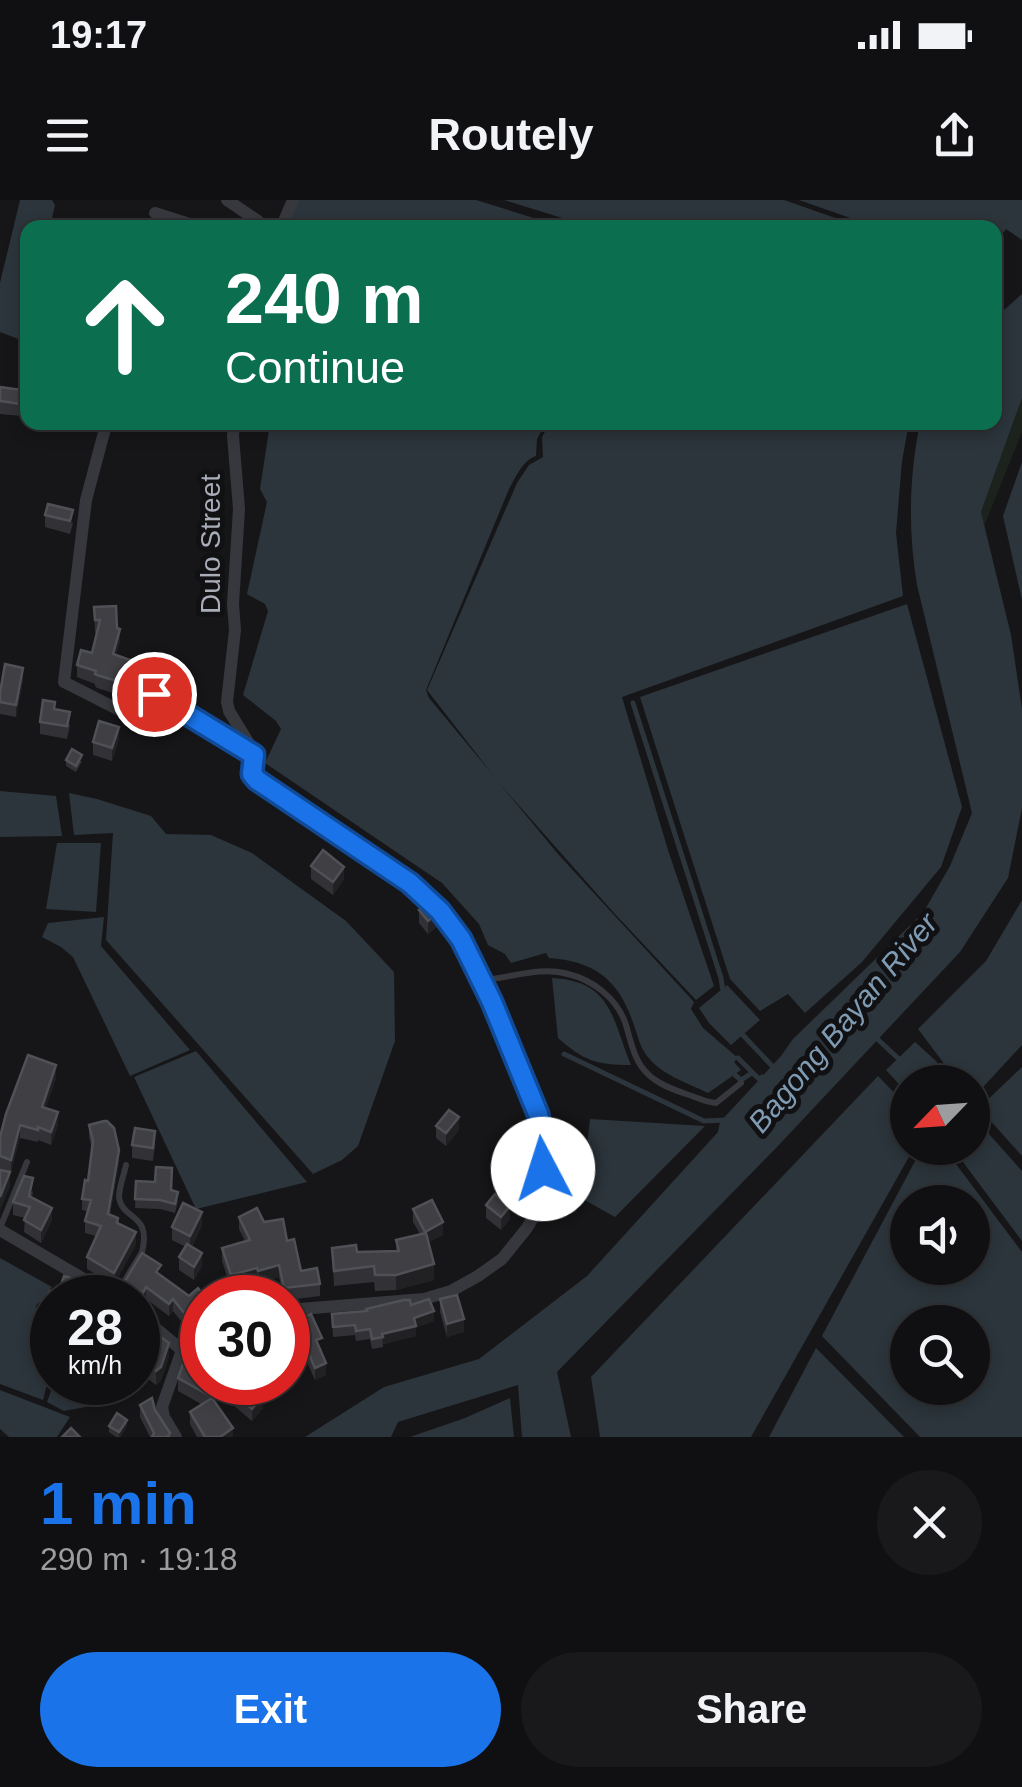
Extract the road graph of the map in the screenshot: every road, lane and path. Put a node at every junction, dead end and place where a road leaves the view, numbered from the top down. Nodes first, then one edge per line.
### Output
1 (227, 200) edge
2 (154, 212) dead end
3 (178, 220) edge
4 (257, 220) edge
5 (104, 430) edge
6 (233, 430) edge
7 (254, 755) junction
8 (481, 980) junction
9 (742, 1083) dead end
10 (27, 1162) dead end
11 (126, 1165) dead end
12 (0, 1229) edge
13 (78, 1275) edge
14 (129, 1275) edge
15 (310, 1308) edge
16 (160, 1332) edge
17 (180, 1348) edge
18 (180, 1356) edge
19 (176, 1437) edge

1 - 4 street
2 - 3 street
5 - 7 street
6 - 7 street, Dulo Street
7 - 8 street, Dulo Street
8 - 9 lane
8 - 15 street, Dulo Street
10 - 12 lane
11 - 14 lane
12 - 13 street
16 - 17 street
18 - 19 street

